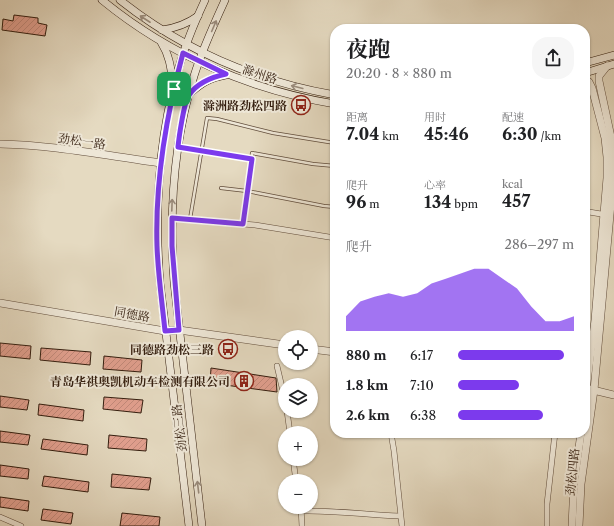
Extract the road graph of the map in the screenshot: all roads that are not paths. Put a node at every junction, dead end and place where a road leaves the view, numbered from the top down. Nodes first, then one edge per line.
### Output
1 (102, 0) edge
2 (120, 0) edge
3 (205, 0) edge
4 (225, 0) edge
5 (198, 16) junction
6 (162, 30) junction
7 (160, 40) junction
8 (187, 44) junction
9 (183, 53) junction
10 (203, 53) junction
11 (614, 55) edge
12 (199, 62) junction
13 (590, 62) edge
14 (610, 65) edge
15 (590, 71) edge
16 (226, 74) junction
17 (590, 84) edge
18 (599, 85) junction
19 (592, 88) junction
20 (174, 89) junction
21 (330, 94) edge
22 (188, 96) junction
23 (330, 103) edge
24 (330, 142) edge
25 (0, 144) edge
26 (178, 147) junction
27 (201, 151) junction
28 (252, 159) junction
29 (161, 163) junction
30 (330, 166) edge
31 (221, 188) dead end
32 (247, 192) junction
33 (330, 207) edge
34 (590, 212) edge
35 (607, 215) junction
36 (172, 218) junction
37 (190, 220) junction
38 (243, 224) junction
39 (330, 237) edge
40 (0, 303) edge
41 (179, 330) junction
42 (165, 331) junction
43 (278, 344) edge
44 (318, 350) edge
45 (330, 351) edge
46 (277, 366) dead end
47 (590, 371) edge
48 (280, 378) edge
49 (590, 389) edge
50 (614, 395) edge
51 (392, 438) edge
52 (554, 438) edge
53 (580, 438) edge
54 (584, 438) edge
55 (318, 511) edge
56 (301, 514) edge
57 (400, 516) junction
58 (0, 517) edge
59 (21, 526) edge
60 (189, 526) edge
61 (202, 526) edge
62 (302, 526) edge
63 (402, 526) edge
64 (547, 526) edge
65 (572, 526) edge
66 (579, 526) edge

1 - 7 main road, 滁州路
6 -> 2 main road, 滁州路
3 - 5 main road, 劲松三路
10 -> 4 main road, 劲松三路
5 - 6 main road
5 - 8 main road, 劲松三路
6 - 8 main road, 滁州路
7 - 9 main road, 滁州路
7 - 20 main road
8 - 9 main road, 劲松三路
8 - 10 main road, 滁州路
9 - 12 main road, 滁州路
9 - 20 main road, 劲松三路
10 - 12 main road, 劲松三路
21 -> 10 main road, 滁州路
11 - 13 main road
12 - 16 main road, 滁州路
12 - 22 main road, 劲松三路
14 - 15 main road
14 - 18 main road
16 - 22 main road
16 - 23 main road, 滁州路
17 - 19 main road
18 - 19 main road
18 - 35 main road
19 - 35 main road
20 - 29 main road, 劲松三路
22 - 26 main road, 劲松三路
24 - 27 lane
25 - 29 main road, 劲松一路
26 - 27 lane
36 -> 26 main road, 劲松三路
27 - 28 lane
27 - 37 lane
28 - 30 lane
28 - 32 lane
29 - 42 main road, 劲松三路
31 - 32 lane
32 - 33 lane
32 - 38 lane
34 - 35 street
35 - 47 main road
36 - 37 street
36 - 41 main road, 劲松三路
37 - 38 street
38 - 39 street
40 - 42 main road, 同德路
41 - 42 main road, 同德路
41 - 43 main road, 同德路
61 -> 41 main road, 劲松三路
42 - 60 main road, 劲松三路
44 - 45 main road
46 - 48 street
49 - 50 main road
51 - 57 street
52 - 64 street
53 - 65 main road, 劲松四路
54 - 66 main road, 劲松四路
55 - 57 street
56 - 62 street
57 - 63 street
58 - 59 street

